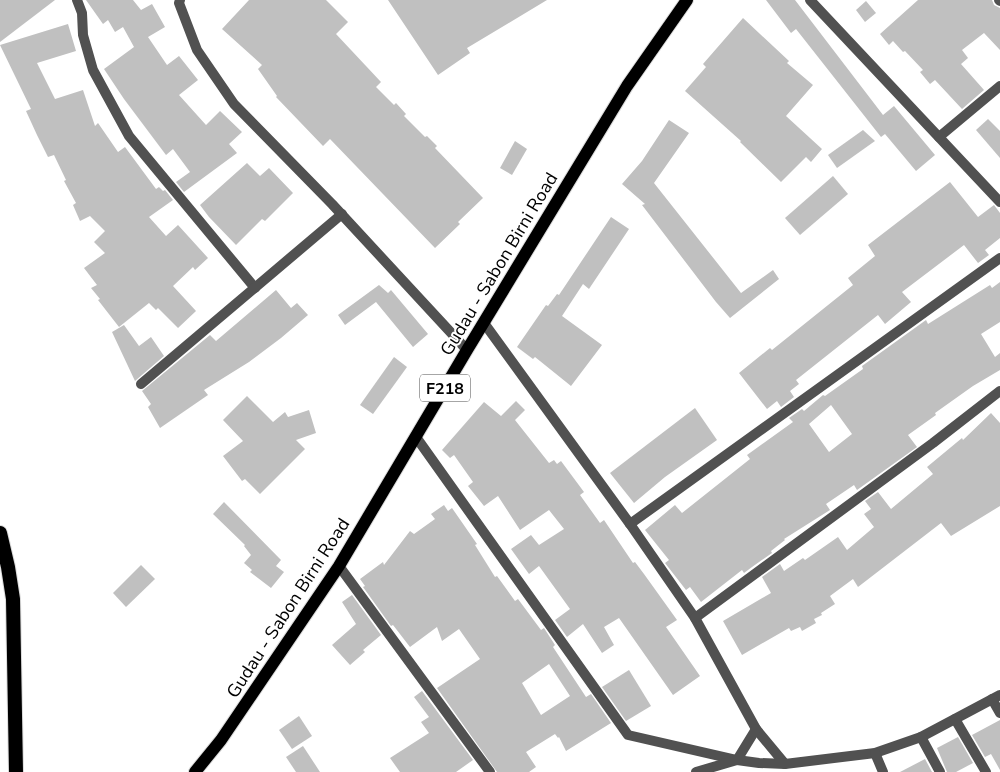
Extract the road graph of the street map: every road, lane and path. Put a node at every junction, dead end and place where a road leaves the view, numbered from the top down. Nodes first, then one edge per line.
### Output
1 (77, 0) edge
2 (180, 0) edge
3 (687, 0) edge
4 (810, 0) edge
5 (1000, 86) edge
6 (939, 137) junction
7 (1000, 202) edge
8 (342, 214) junction
9 (1000, 258) edge
10 (255, 288) junction
11 (484, 323) junction
12 (467, 350) junction
13 (141, 384) dead end
14 (1000, 391) edge
15 (416, 437) junction
16 (630, 524) junction
17 (0, 533) edge
18 (339, 566) junction
19 (695, 618) junction
20 (996, 697) edge
21 (1000, 713) edge
22 (955, 719) junction
23 (756, 729) junction
24 (920, 737) junction
25 (875, 753) junction
26 (736, 760) junction
27 (785, 764) junction
28 (196, 771) edge
29 (16, 772) edge
30 (490, 772) edge
31 (696, 772) edge
32 (883, 772) edge
33 (940, 772) edge
34 (986, 772) edge

1 - 10 street
2 - 8 street
3 - 11 main road, Gudau - Sabon Birni Road / F218
4 - 6 street
5 - 6 street
6 - 7 street
8 - 10 street
8 - 12 street
9 - 16 street
10 - 13 street
11 - 12 main road, Gudau - Sabon Birni Road / F218
11 - 16 street
12 - 15 main road, Gudau - Sabon Birni Road / F218
14 - 19 street
15 - 18 main road, Gudau - Sabon Birni Road / F218
15 - 26 street
16 - 19 street
17 - 29 highway
18 - 28 main road, Gudau - Sabon Birni Road / F218
18 - 30 street
19 - 23 street
20 - 21 street
20 - 22 street
22 - 24 street
22 - 34 street
23 - 26 street
23 - 27 street
24 - 25 street
24 - 33 street
25 - 27 street
25 - 32 street
26 - 27 street
26 - 31 street

